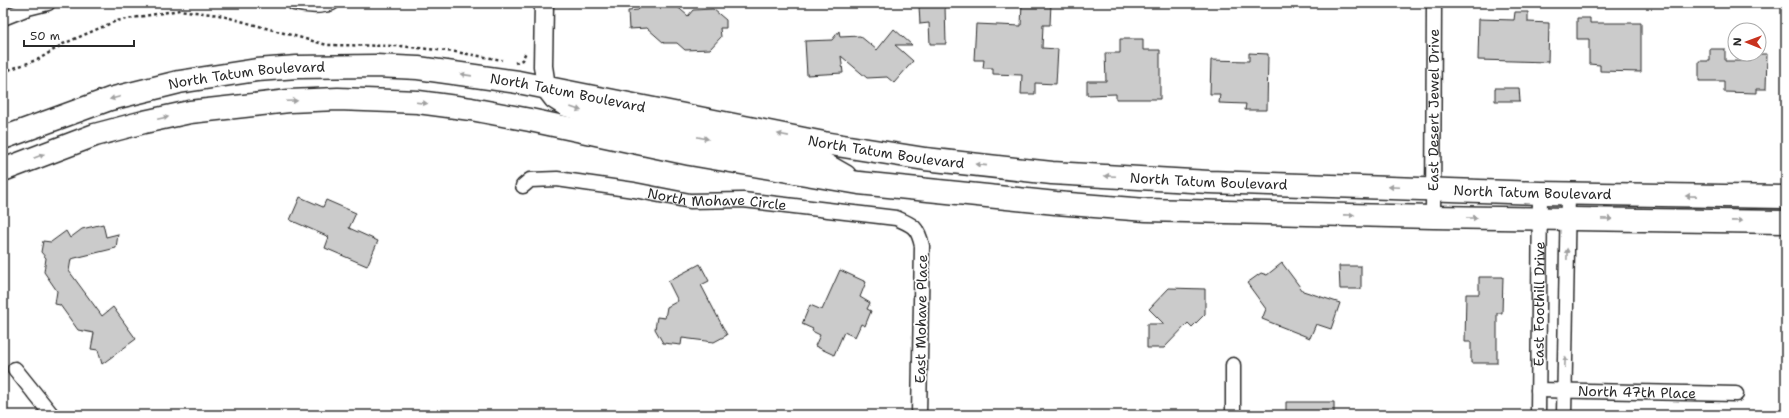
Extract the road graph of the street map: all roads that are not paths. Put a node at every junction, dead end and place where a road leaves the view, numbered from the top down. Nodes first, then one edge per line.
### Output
1 (48, 3) edge
2 (294, 3) edge
3 (332, 3) edge
4 (544, 3) edge
5 (1434, 3) edge
6 (3, 18) edge
7 (546, 86) junction
8 (3, 138) edge
9 (3, 170) edge
10 (858, 183) junction
11 (522, 186) dead end
12 (1433, 189) junction
13 (1540, 193) junction
14 (1568, 194) junction
15 (1786, 198) edge
16 (1433, 217) junction
17 (1541, 218) junction
18 (1568, 218) junction
19 (1786, 222) edge
20 (912, 225) joint
21 (1233, 365) dead end
22 (15, 369) dead end
23 (1538, 390) junction
24 (1564, 390) junction
25 (1736, 394) dead end
26 (52, 415) edge
27 (919, 415) edge
28 (1233, 415) edge
29 (1538, 415) edge
30 (1564, 415) edge

1 - 6 street
2 - 3 street
4 - 7 street
5 - 12 street, East Desert Jewel Drive
7 -> 8 main road, North Tatum Boulevard
7 -> 10 main road
12 -> 7 main road, North Tatum Boulevard
9 -> 10 main road, North Tatum Boulevard
10 -> 16 main road, North Tatum Boulevard
11 - 20 street, North Mohave Circle
12 - 13 main road, North Tatum Boulevard
12 - 16 street, East Desert Jewel Drive
13 - 14 main road, North Tatum Boulevard
13 - 17 street, East Foothill Drive
15 -> 14 main road, North Tatum Boulevard
14 - 18 street, East Foothill Drive
16 -> 17 main road, North Tatum Boulevard
17 - 18 main road, North Tatum Boulevard
17 - 23 street, East Foothill Drive
18 -> 19 main road, North Tatum Boulevard
24 -> 18 street, East Foothill Drive
20 - 27 street, East Mohave Place
21 - 28 street
22 - 26 street
23 - 24 street, North 47th Place
23 - 29 street, East Foothill Drive
24 - 25 street, North 47th Place
24 - 30 street, East Foothill Drive

